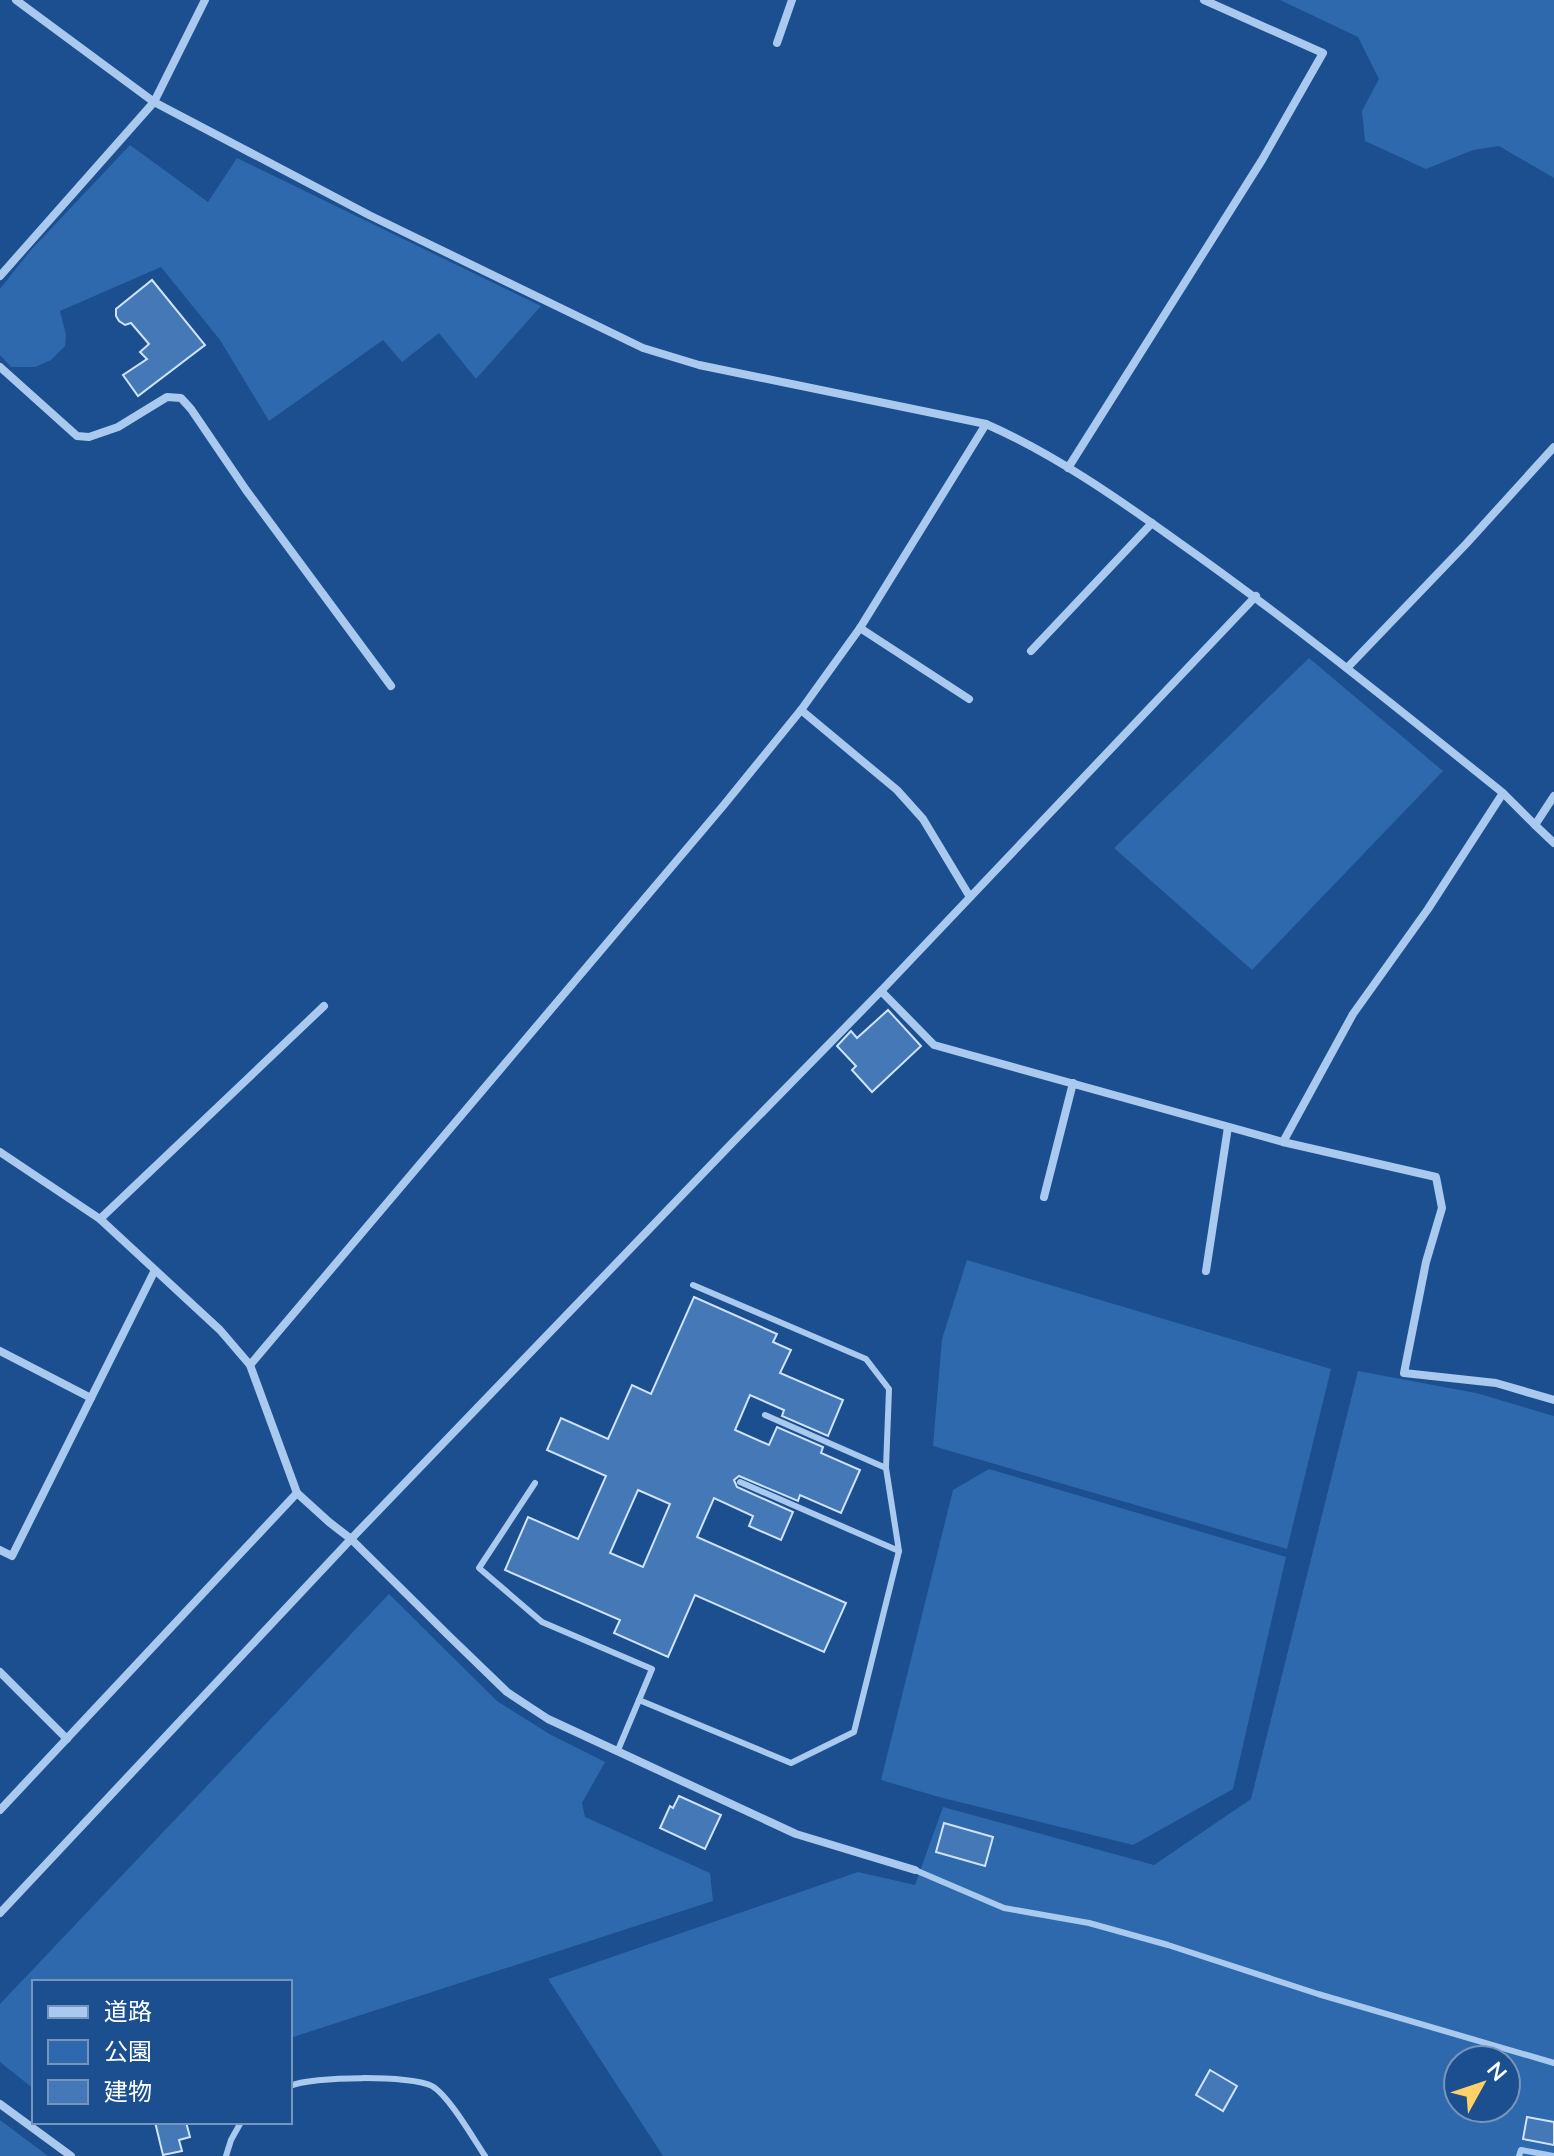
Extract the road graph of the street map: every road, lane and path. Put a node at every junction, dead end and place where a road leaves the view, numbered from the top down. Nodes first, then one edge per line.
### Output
1 (16, 0) edge
2 (205, 0) edge
3 (792, 0) edge
4 (1204, 0) edge
5 (777, 43) dead end
6 (154, 102) junction
7 (0, 276) edge
8 (0, 367) edge
9 (986, 424) junction
10 (1554, 447) edge
11 (1068, 468) junction
12 (1152, 523) junction
13 (1256, 596) junction
14 (860, 628) junction
15 (1031, 651) dead end
16 (1347, 668) junction
17 (391, 686) dead end
18 (969, 699) dead end
19 (801, 710) junction
20 (1503, 793) junction
21 (1554, 796) edge
22 (1535, 825) junction
23 (1554, 843) edge
24 (970, 897) junction
25 (881, 991) junction
26 (324, 1006) dead end
27 (1073, 1083) junction
28 (1228, 1127) junction
29 (1283, 1142) junction
30 (0, 1152) edge
31 (1044, 1197) dead end
32 (100, 1219) junction
33 (155, 1270) junction
34 (1206, 1271) dead end
35 (693, 1285) dead end
36 (0, 1351) edge
37 (250, 1365) junction
38 (91, 1398) junction
39 (1554, 1400) edge
40 (765, 1415) dead end
41 (886, 1468) junction
42 (740, 1482) dead end
43 (535, 1483) dead end
44 (297, 1493) junction
45 (351, 1539) junction
46 (0, 1550) edge
47 (899, 1551) junction
48 (0, 1672) edge
49 (639, 1700) junction
50 (67, 1739) junction
51 (618, 1750) junction
52 (0, 1810) edge
53 (915, 1870) joint
54 (0, 1913) edge
55 (1554, 2063) edge
56 (292, 2085) edge
57 (0, 2104) edge
58 (240, 2124) edge
59 (71, 2156) edge
60 (226, 2156) edge
61 (485, 2156) edge
62 (1519, 2156) edge
63 (1554, 2156) edge

1 - 6 street
2 - 6 street
3 - 5 street
4 - 11 street
6 - 7 street
6 - 9 street
8 - 17 street
9 - 11 street
9 - 14 street
10 - 16 street
11 - 12 street
12 - 13 street
12 - 15 street
13 - 16 street
13 - 24 street
14 - 18 street
14 - 19 street
16 - 20 street
19 - 24 street
19 - 37 street
20 - 22 street
20 - 29 street
21 - 22 street
22 - 23 street
24 - 25 street
25 - 27 street
25 - 45 street
26 - 32 street
27 - 28 street
27 - 31 street
28 - 29 street
28 - 34 street
29 - 39 street
30 - 32 street
32 - 33 street
33 - 37 street
33 - 38 street
35 - 41 lane
36 - 38 street
37 - 44 street
38 - 46 street
40 - 41 lane
41 - 47 lane
42 - 47 lane
43 - 49 lane
44 - 45 street
44 - 50 street
45 - 51 street
45 - 54 street
47 - 49 lane
48 - 50 street
49 - 51 lane
50 - 52 street
51 - 53 street
53 - 55 lane
56 - 61 lane
57 - 59 street
58 - 60 lane
62 - 63 lane

